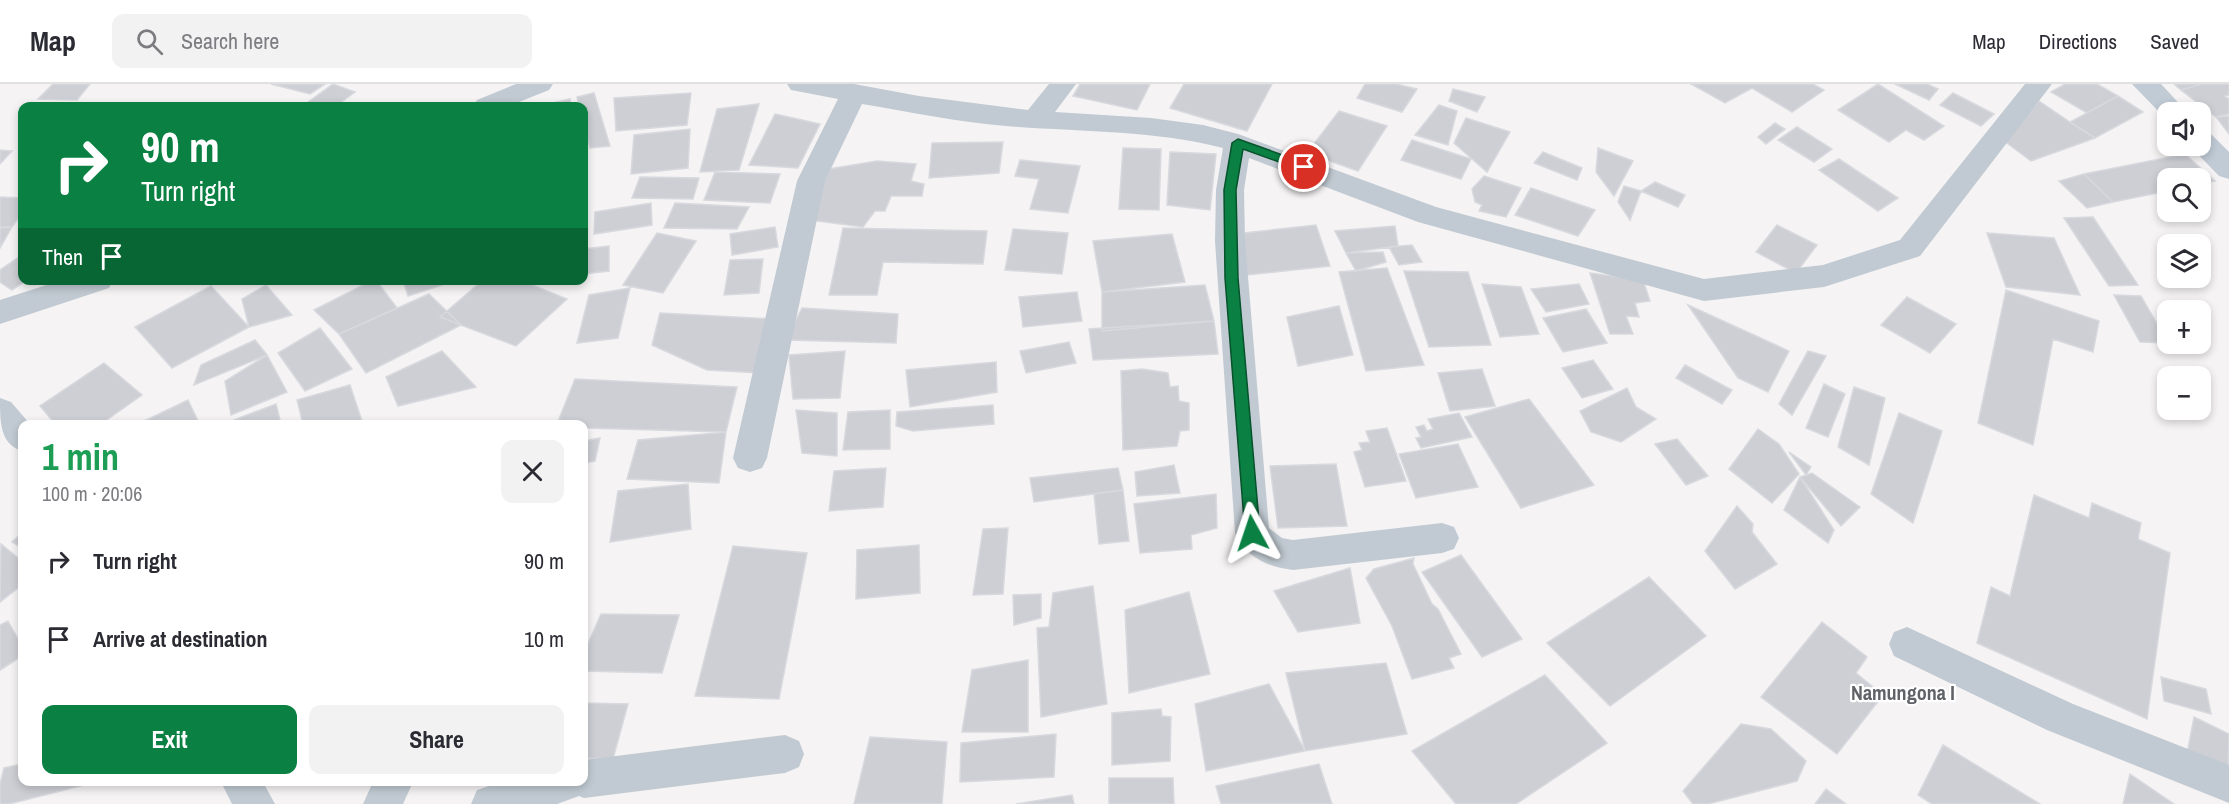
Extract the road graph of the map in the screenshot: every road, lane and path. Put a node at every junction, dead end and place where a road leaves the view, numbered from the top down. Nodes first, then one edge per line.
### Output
1 (540, 84) edge
2 (800, 84) edge
3 (1063, 84) edge
4 (2039, 84) edge
5 (2145, 84) edge
6 (854, 93) junction
7 (496, 102) edge
8 (2164, 102) edge
9 (1036, 118) junction
10 (1238, 143) junction
11 (2211, 150) edge
12 (2229, 169) edge
13 (83, 285) edge
14 (0, 312) edge
15 (0, 411) edge
16 (18, 433) edge
17 (750, 458) dead end
18 (1442, 538) dead end
19 (1907, 644) dead end
20 (785, 754) dead end
21 (588, 779) edge
22 (2229, 784) edge
23 (243, 786) edge
24 (391, 786) edge
25 (552, 786) edge
26 (255, 804) edge
27 (383, 804) edge
28 (491, 804) edge

1 - 7 street
2 - 6 street
3 - 9 street
4 - 10 street
5 - 8 street
6 - 9 street
6 - 17 street
9 - 10 street
10 - 18 street
11 - 12 street
13 - 14 street
15 - 16 street
19 - 22 street
20 - 21 street
23 - 26 street
24 - 27 street
25 - 28 street

